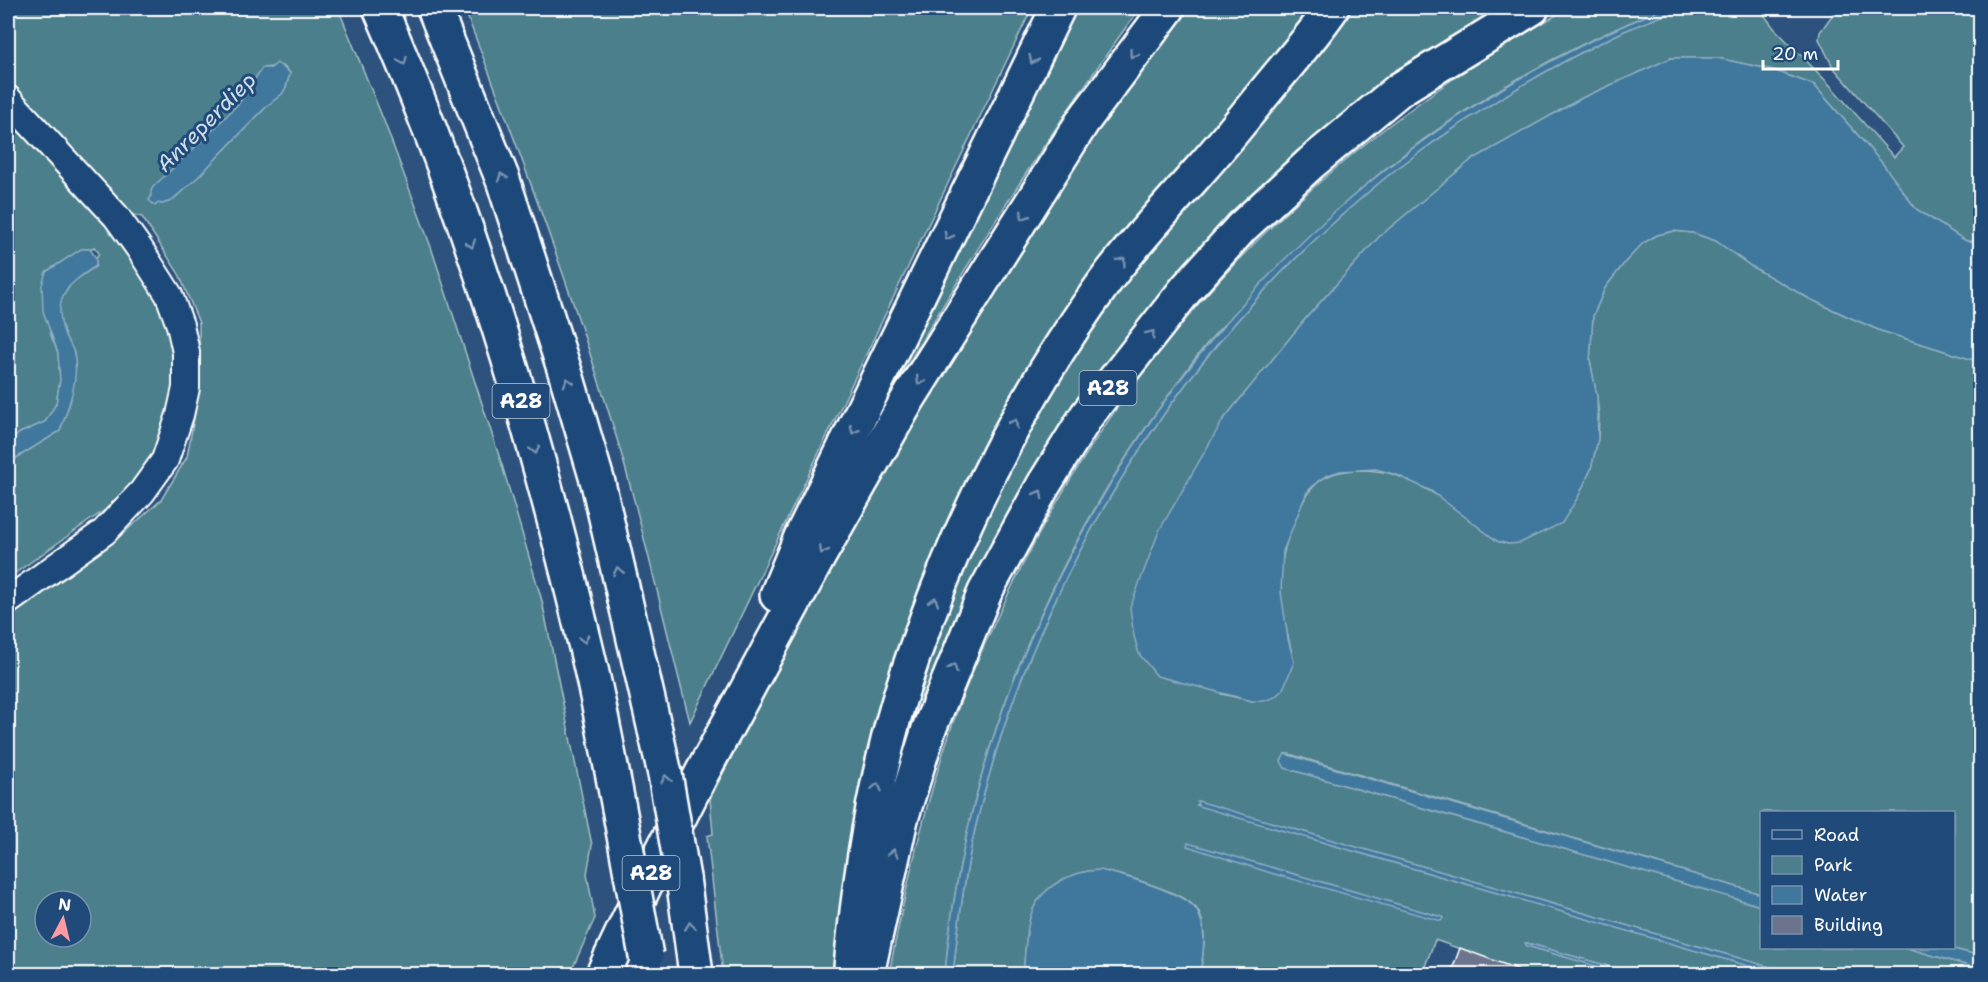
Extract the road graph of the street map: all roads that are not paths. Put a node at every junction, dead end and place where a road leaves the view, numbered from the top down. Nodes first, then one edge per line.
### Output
1 (380, 8) edge
2 (434, 8) edge
3 (1058, 8) edge
4 (1168, 8) edge
5 (1332, 8) edge
6 (1532, 8) edge
7 (8, 99) edge
8 (8, 601) edge
9 (702, 774) junction
10 (646, 965) edge
11 (603, 975) edge
12 (696, 975) edge
13 (850, 975) edge
14 (867, 975) edge

1 -> 10 highway, A28, bridge
12 -> 2 highway, A28, bridge
3 -> 9 highway, A28
4 -> 9 highway, A28
13 -> 5 highway, A28
14 -> 6 highway, A28
7 - 8 street
9 - 11 highway, A28

